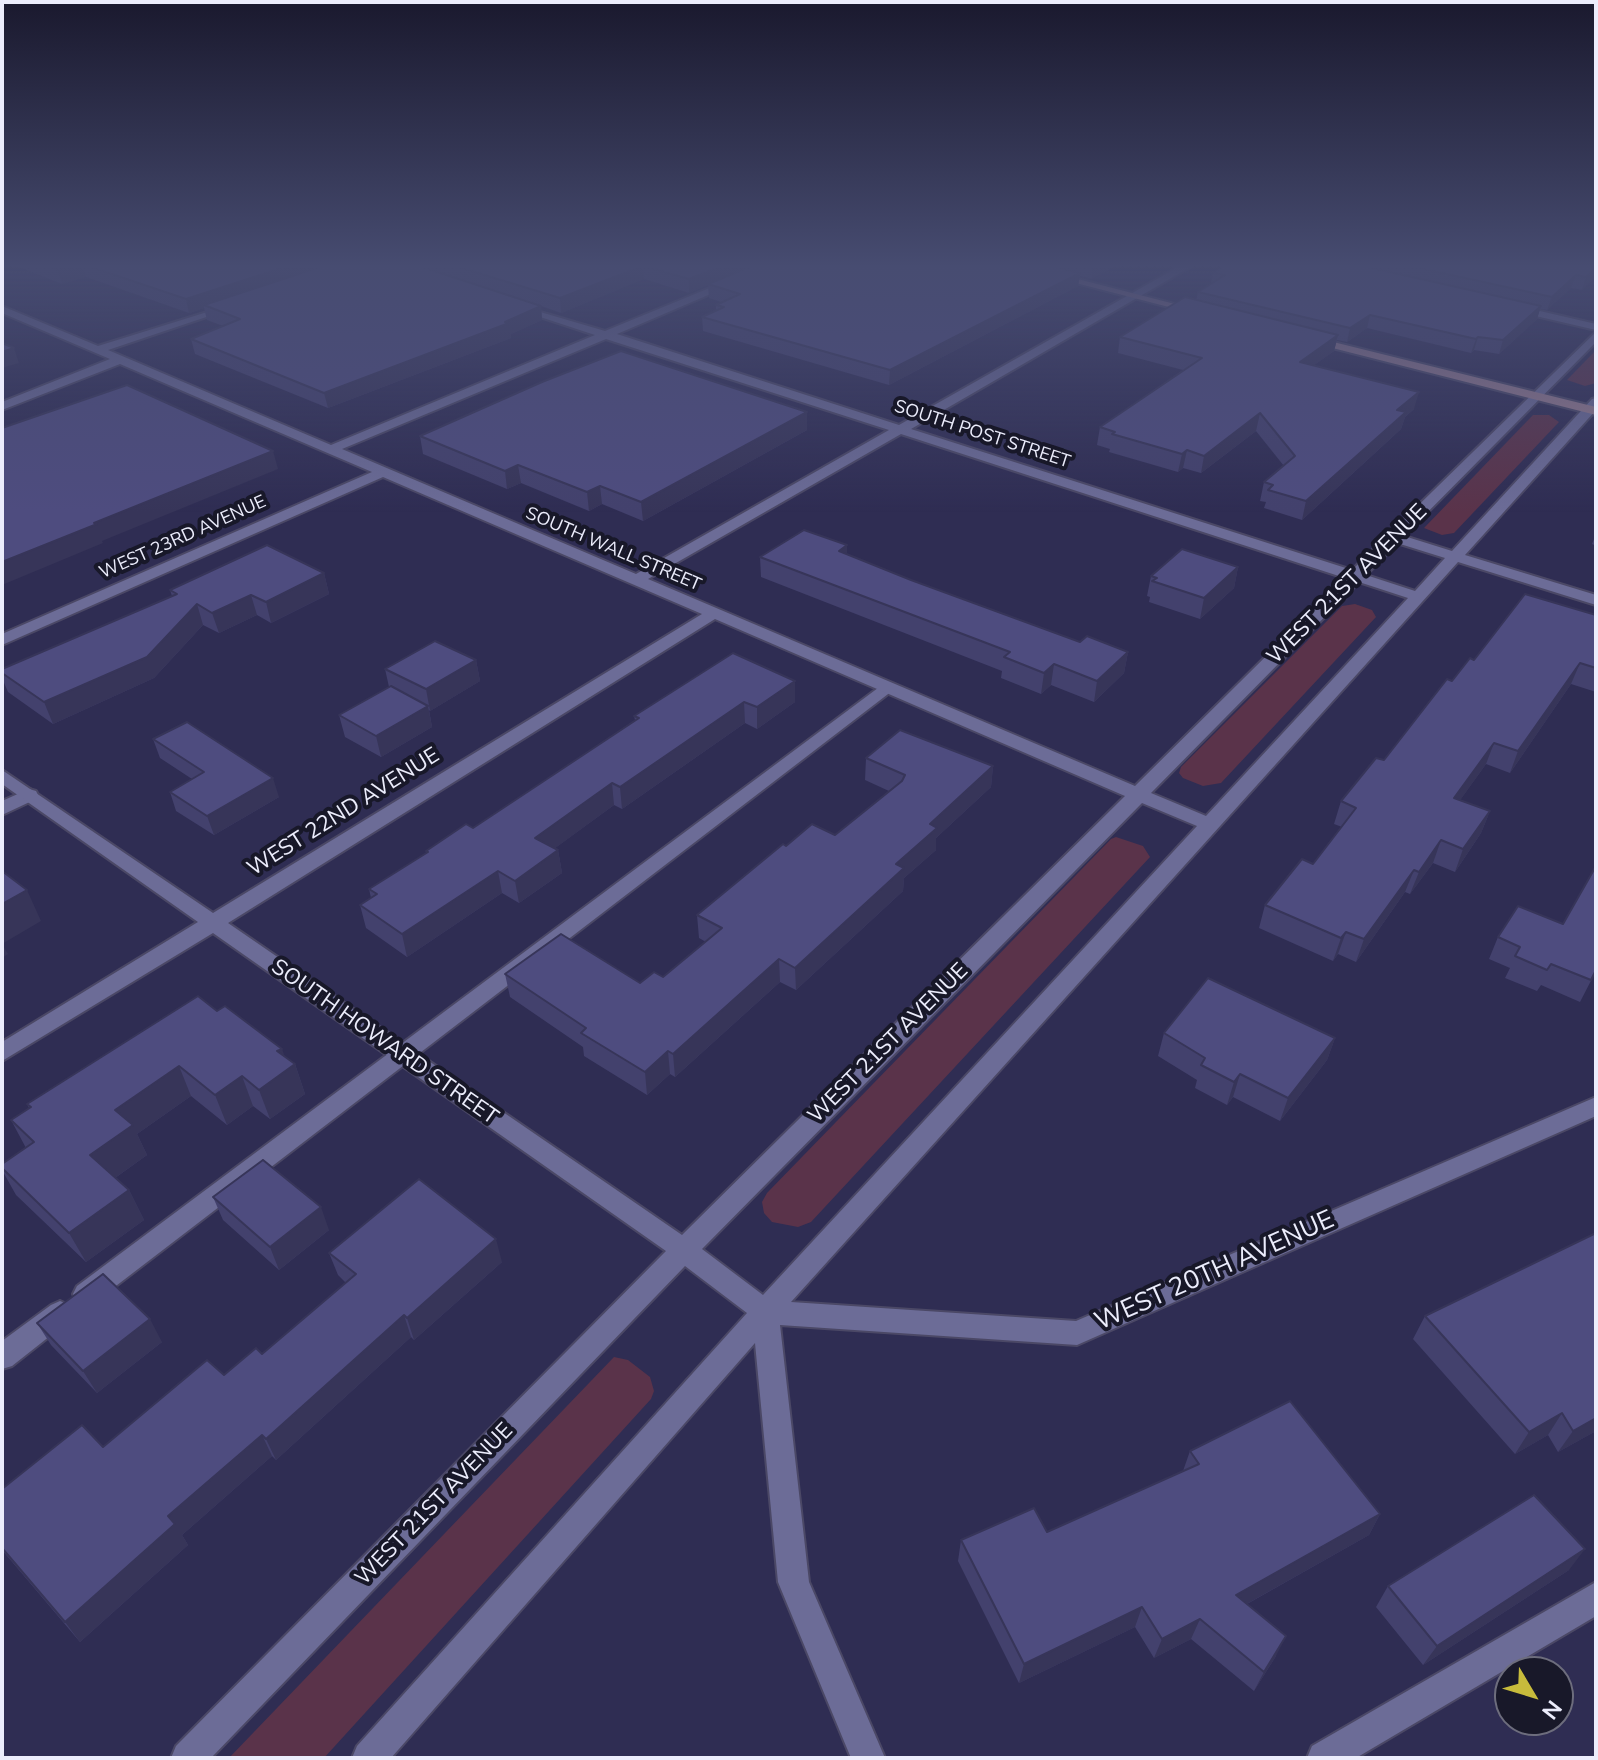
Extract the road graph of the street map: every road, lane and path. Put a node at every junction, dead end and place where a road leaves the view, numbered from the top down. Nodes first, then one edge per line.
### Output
1 (93, 348) edge
2 (103, 348) edge
3 (574, 348) edge
4 (647, 348) edge
5 (1043, 348) edge
6 (1342, 348) edge
7 (1583, 348) edge
8 (97, 350) junction
9 (119, 360) junction
10 (1536, 396) junction
11 (2, 406) edge
12 (1594, 407) edge
13 (901, 429) junction
14 (329, 450) junction
15 (381, 473) junction
16 (1395, 538) junction
17 (1456, 557) junction
18 (1356, 578) junction
19 (636, 580) junction
20 (1419, 597) junction
21 (1596, 600) edge
22 (713, 614) junction
23 (2, 640) edge
24 (886, 687) junction
25 (2, 776) edge
26 (1137, 794) junction
27 (29, 795) junction
28 (2, 809) edge
29 (1210, 825) junction
30 (211, 923) junction
31 (2, 1053) edge
32 (401, 1055) junction
33 (1596, 1106) edge
34 (684, 1250) junction
35 (765, 1312) junction
36 (2, 1357) edge
37 (1596, 1598) edge
38 (188, 1758) edge
39 (369, 1758) edge
40 (868, 1758) edge
41 (1324, 1758) edge

1 - 8 street, SOUTH WALL STREET
2 - 8 street
3 - 14 street
4 - 13 street, SOUTH POST STREET
5 - 13 street
6 - 10 street
7 - 10 street, WEST 21ST AVENUE
8 - 9 street, SOUTH WALL STREET
9 - 11 street
9 - 14 street, SOUTH WALL STREET
10 - 12 street
10 - 16 street, WEST 21ST AVENUE
12 - 17 street
13 - 18 street, SOUTH POST STREET
13 - 19 street
14 - 15 street, SOUTH WALL STREET
15 - 19 street, SOUTH WALL STREET
15 - 23 street, WEST 23RD AVENUE
16 - 17 street
16 - 18 street, WEST 21ST AVENUE
17 - 20 street
17 - 21 street
18 - 20 street, SOUTH POST STREET
18 - 26 street, WEST 21ST AVENUE
19 - 22 street, SOUTH WALL STREET
20 - 29 street
22 - 24 street, SOUTH WALL STREET
22 - 30 street, WEST 22ND AVENUE
24 - 26 street, SOUTH WALL STREET
24 - 32 street
25 - 27 street, SOUTH HOWARD STREET
26 - 29 street, SOUTH WALL STREET
26 - 34 street, WEST 21ST AVENUE
27 - 28 street
27 - 30 street, SOUTH HOWARD STREET
29 - 35 street
30 - 31 street, WEST 22ND AVENUE
30 - 32 street, SOUTH HOWARD STREET
32 - 34 street, SOUTH HOWARD STREET
32 - 36 street
33 - 35 street, WEST 20TH AVENUE
34 - 35 street, SOUTH HOWARD STREET
34 - 38 street, WEST 21ST AVENUE
35 - 39 street
35 - 40 street
37 - 41 street

